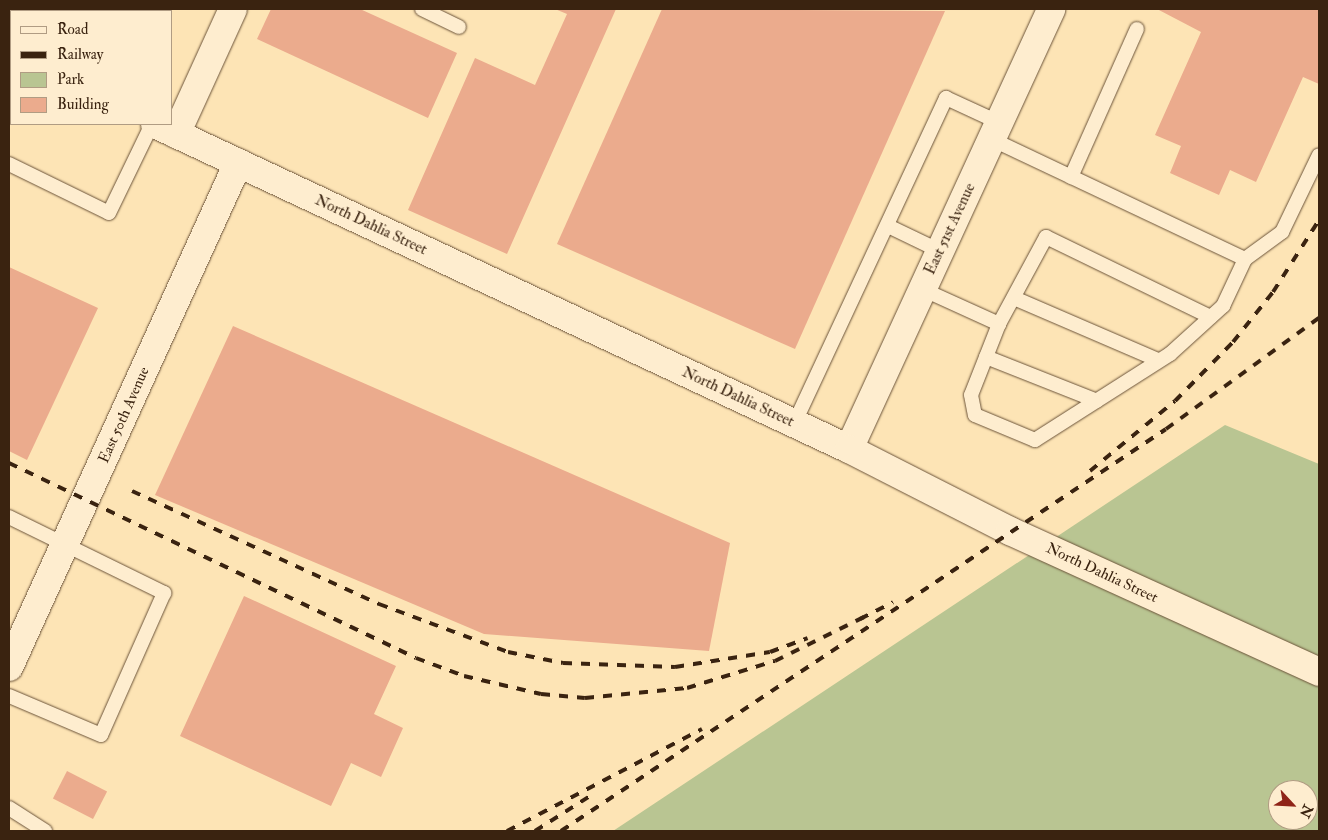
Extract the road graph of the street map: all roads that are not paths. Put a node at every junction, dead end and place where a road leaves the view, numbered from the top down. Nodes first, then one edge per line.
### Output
1 (233, 9) edge
2 (422, 9) edge
3 (1050, 9) edge
4 (459, 27) dead end
5 (1137, 29) dead end
6 (172, 109) edge
7 (161, 127) edge
8 (995, 131) junction
9 (1319, 155) edge
10 (238, 163) junction
11 (9, 164) edge
12 (1071, 177) junction
13 (888, 226) junction
14 (940, 251) junction
15 (1245, 259) junction
16 (922, 289) junction
17 (1014, 298) junction
18 (1211, 317) junction
19 (1000, 324) junction
20 (986, 356) junction
21 (1158, 360) junction
22 (1097, 402) junction
23 (794, 424) junction
24 (849, 449) junction
25 (9, 517) edge
26 (65, 543) junction
27 (9, 667) edge
28 (1319, 672) edge
29 (9, 696) edge
30 (9, 808) edge
31 (45, 831) edge

1 - 6 street
2 - 4 lane
3 - 8 street, East 51st Avenue
5 - 12 lane
7 - 10 street, North Dahlia Street
7 - 11 lane
8 - 12 lane
8 - 13 lane
8 - 14 street, East 51st Avenue
9 - 15 lane
10 - 23 street, North Dahlia Street
10 - 26 street, East 50th Avenue
12 - 15 lane
13 - 14 lane
13 - 23 lane
14 - 16 street, East 51st Avenue
15 - 18 lane
16 - 19 lane
16 - 24 street, East 51st Avenue
17 - 18 lane
17 - 19 lane
17 - 21 lane
18 - 21 lane
19 - 20 lane
20 - 22 lane
20 - 22 lane
21 - 22 lane
23 - 24 street, North Dahlia Street
24 - 28 street, North Dahlia Street
25 - 26 lane
26 - 27 street, East 50th Avenue
26 - 29 lane
30 - 31 lane

